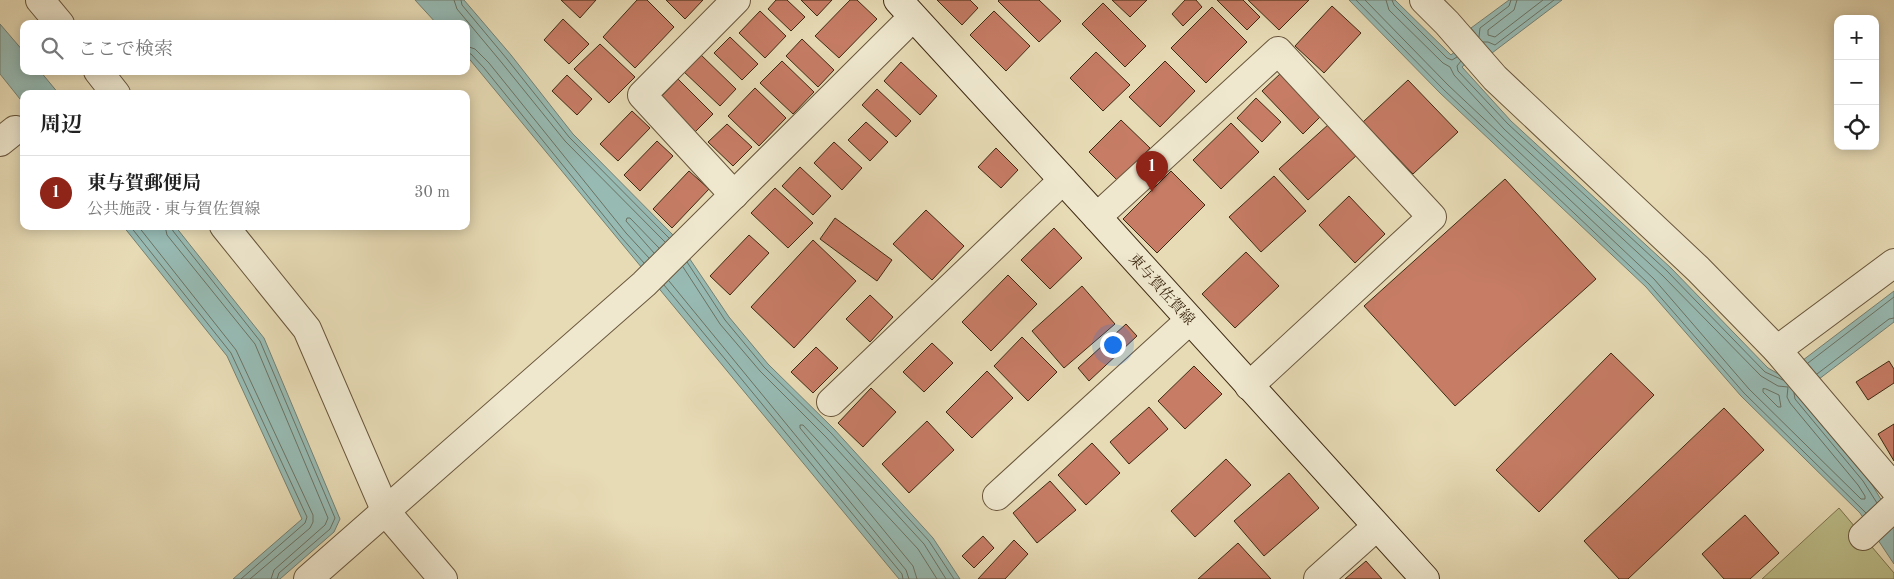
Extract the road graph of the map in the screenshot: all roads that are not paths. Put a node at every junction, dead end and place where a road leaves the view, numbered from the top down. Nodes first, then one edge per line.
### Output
1 (40, 0) edge
2 (736, 0) edge
3 (1424, 0) edge
4 (905, 8) edge
5 (57, 20) edge
6 (101, 75) edge
7 (113, 90) edge
8 (1062, 180) junction
9 (734, 195) junction
10 (1098, 217) junction
11 (227, 230) edge
12 (1894, 263) edge
13 (1190, 320) junction
14 (1781, 354) junction
15 (1249, 386) junction
16 (831, 402) dead end
17 (1894, 488) edge
18 (997, 496) dead end
19 (1894, 507) edge
20 (386, 512) junction
21 (1376, 527) junction
22 (1863, 536) dead end
23 (308, 579) edge
24 (443, 579) edge
25 (1318, 579) edge
26 (1425, 579) edge

1 - 5 street
2 - 9 street
3 - 14 street
4 - 8 street, 東与賀佐賀線
4 - 9 street
6 - 7 street
8 - 10 street, 東与賀佐賀線
8 - 16 street
9 - 20 street
10 - 13 street, 東与賀佐賀線
10 - 15 street
11 - 20 street
12 - 14 street
13 - 15 street, 東与賀佐賀線
13 - 18 street
14 - 17 street
15 - 21 street, 東与賀佐賀線
19 - 22 street
20 - 23 street
20 - 24 street
21 - 25 street
21 - 26 street, 東与賀佐賀線

